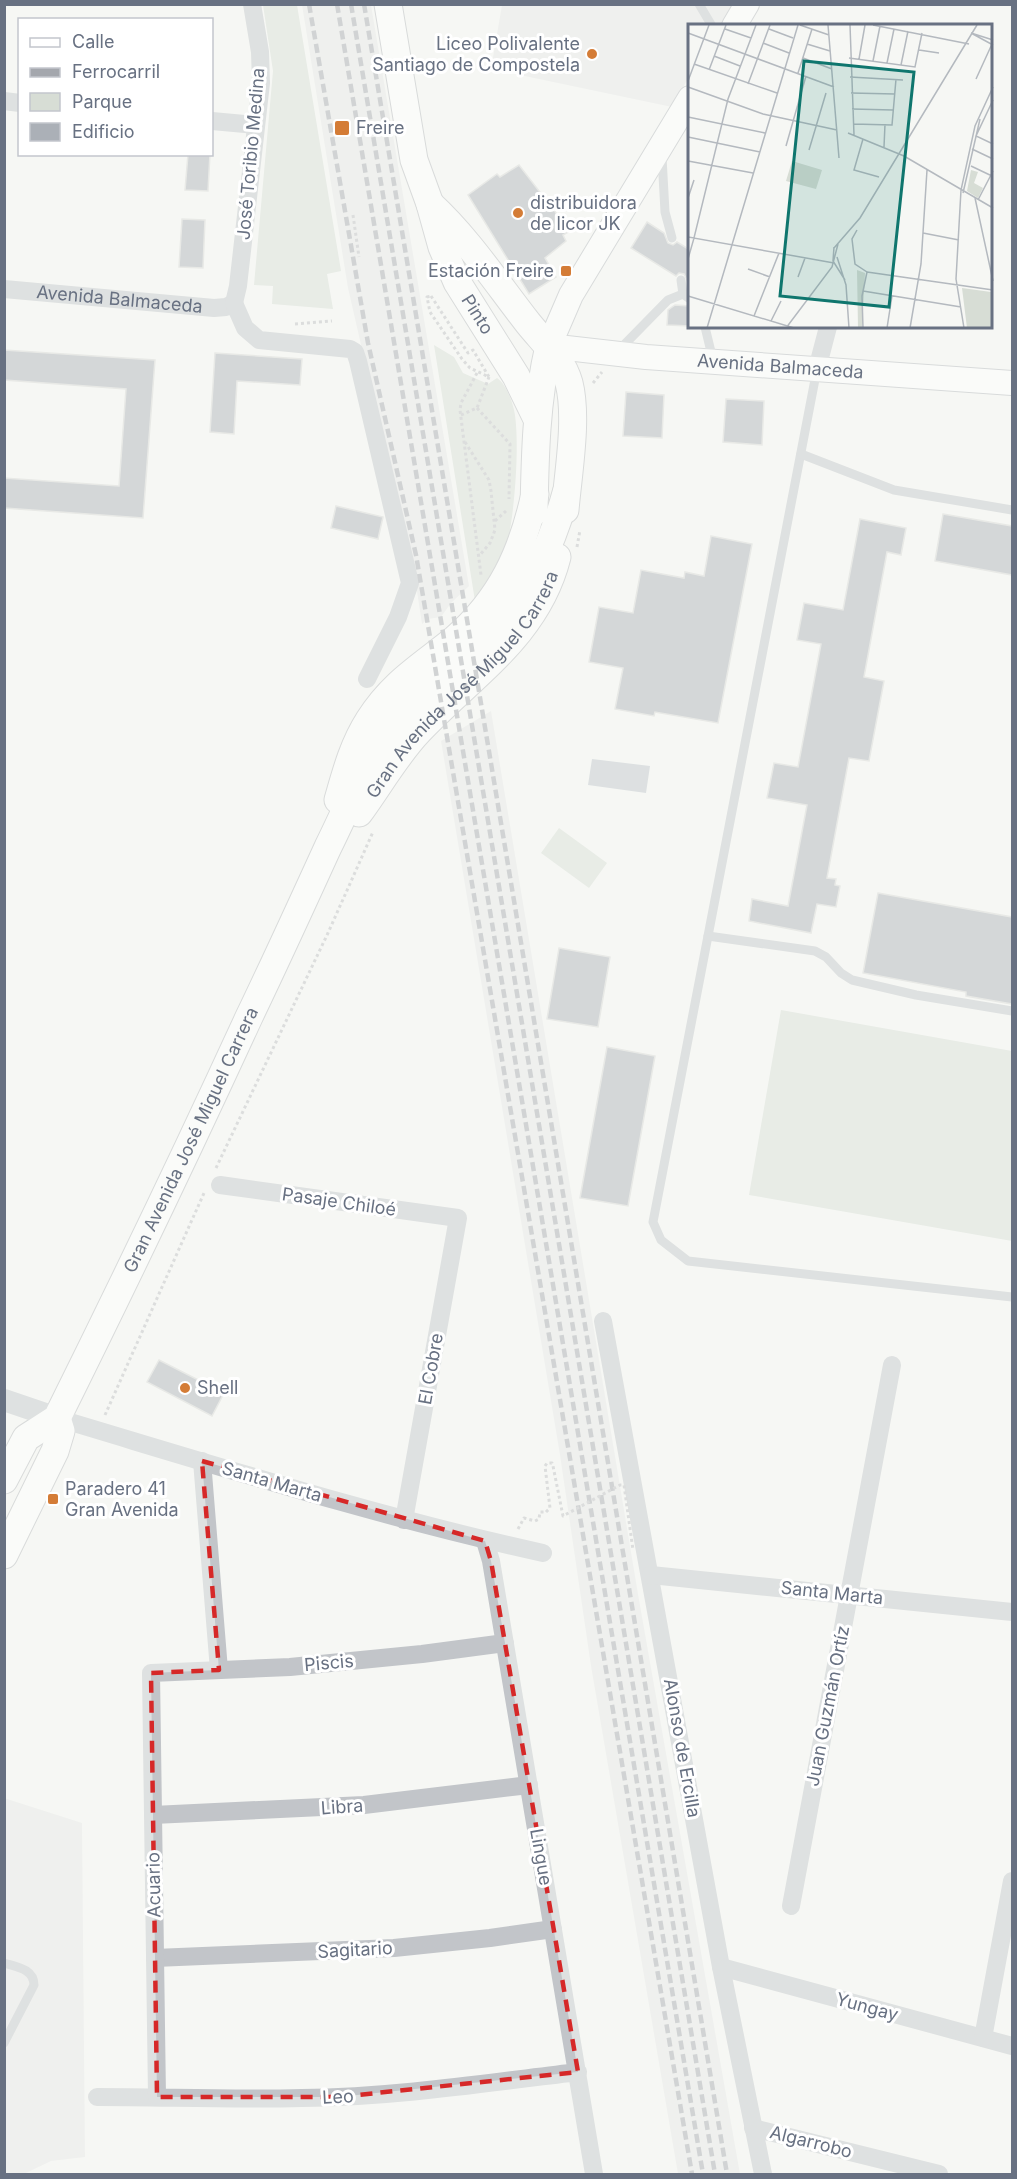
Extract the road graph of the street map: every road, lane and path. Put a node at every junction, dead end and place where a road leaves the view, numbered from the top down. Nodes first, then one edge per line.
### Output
1 (252, 4) edge
2 (388, 4) edge
3 (699, 4) edge
4 (747, 4) edge
5 (711, 24) edge
6 (735, 24) edge
7 (688, 101) edge
8 (213, 121) edge
9 (256, 125) junction
10 (661, 145) junction
11 (430, 204) junction
12 (353, 215) dead end
13 (672, 238) dead end
14 (359, 257) dead end
15 (681, 280) dead end
16 (4, 289) edge
17 (686, 296) edge
18 (234, 303) junction
19 (332, 321) dead end
20 (287, 324) dead end
21 (705, 328) edge
22 (828, 328) edge
23 (549, 346) junction
24 (713, 361) junction
25 (609, 363) junction
26 (817, 369) junction
27 (477, 373) junction
28 (489, 377) junction
29 (1012, 383) edge
30 (592, 390) dead end
31 (477, 408) junction
32 (461, 416) junction
33 (537, 419) junction
34 (464, 441) junction
35 (801, 454) junction
36 (566, 493) junction
37 (535, 494) junction
38 (1012, 510) edge
39 (495, 521) junction
40 (581, 523) dead end
41 (479, 556) junction
42 (574, 556) dead end
43 (481, 579) dead end
44 (519, 596) junction
45 (366, 679) dead end
46 (374, 828) dead end
47 (322, 861) junction
48 (708, 936) junction
49 (1012, 1011) edge
50 (213, 1184) junction
51 (458, 1218) joint
52 (1012, 1298) edge
53 (603, 1321) dead end
54 (892, 1365) dead end
55 (4, 1400) edge
56 (57, 1418) junction
57 (98, 1430) junction
58 (202, 1461) junction
59 (4, 1480) edge
60 (546, 1512) dead end
61 (405, 1520) junction
62 (484, 1541) junction
63 (633, 1550) dead end
64 (543, 1553) dead end
65 (4, 1555) edge
66 (651, 1575) junction
67 (849, 1595) junction
68 (1012, 1612) edge
69 (505, 1642) junction
70 (219, 1670) junction
71 (151, 1673) joint
72 (529, 1785) junction
73 (153, 1815) junction
74 (1012, 1881) edge
75 (791, 1906) dead end
76 (553, 1929) junction
77 (155, 1958) junction
78 (4, 1963) edge
79 (721, 1967) junction
80 (983, 2038) junction
81 (4, 2043) edge
82 (1012, 2046) edge
83 (578, 2072) junction
84 (97, 2097) dead end
85 (157, 2097) junction
86 (753, 2128) junction
87 (594, 2175) edge
88 (763, 2175) edge
89 (939, 2175) edge

1 - 9 street, José Toribio Medina
2 - 11 main road, Pinto
3 - 5 lane
4 - 6 main road
7 - 10 main road
8 - 9 street
9 - 18 street, José Toribio Medina
10 - 13 lane
10 - 23 main road
11 - 23 main road, Pinto
11 - 33 main road, Pinto
12 - 14 path
15 - 17 lane
16 - 18 street, Avenida Balmaceda
17 - 25 lane
18 - 45 street
19 - 20 path
21 - 24 lane
22 - 26 street
23 - 25 main road, Avenida Balmaceda
23 - 33 main road, Gran Avenida José Miguel Carrera
23 - 36 main road, Gran Avenida José Miguel Carrera
24 - 25 main road, Avenida Balmaceda
24 - 26 main road, Avenida Balmaceda
25 - 30 path
26 - 29 main road, Avenida Balmaceda
26 - 35 lane
27 - 28 path
27 - 28 path
27 - 32 path
28 - 31 path
31 - 32 path
31 - 39 path
32 - 34 path
33 - 37 main road, Gran Avenida José Miguel Carrera
34 - 39 path
34 - 41 path
35 - 38 lane
35 - 48 lane
36 - 44 main road, Gran Avenida José Miguel Carrera
36 - 47 main road, Gran Avenida José Miguel Carrera
37 - 44 main road, Gran Avenida José Miguel Carrera
37 - 47 main road, Gran Avenida José Miguel Carrera
39 - 41 path
40 - 42 path
41 - 43 path
44 - 47 main road, Gran Avenida José Miguel Carrera
46 - 50 path
47 - 56 main road, Gran Avenida José Miguel Carrera
48 - 49 lane
48 - 52 lane
50 - 51 street, Pasaje Chiloé
50 - 57 path
51 - 61 street, El Cobre
53 - 66 street, Alonso de Ercilla
54 - 67 street, Juan Guzmán Ortíz
55 - 56 street, Santa Marta
56 - 57 street, Santa Marta
56 - 59 main road
56 - 65 main road, Gran Avenida José Miguel Carrera
57 - 58 street, Santa Marta
58 - 61 street, Santa Marta
58 - 70 street
60 - 63 path, bridge
61 - 62 street, Santa Marta
62 - 64 street, Santa Marta
62 - 69 street, Lingue
66 - 67 street, Santa Marta
66 - 79 street, Alonso de Ercilla
67 - 68 street, Santa Marta
67 - 75 street, Juan Guzmán Ortíz
69 - 70 street, Piscis
69 - 72 street, Lingue
70 - 71 street, Piscis
71 - 73 street, Acuario
72 - 73 street, Libra
72 - 76 street, Lingue
73 - 77 street, Acuario
74 - 80 street
76 - 77 street, Sagitario
76 - 83 street, Lingue
77 - 85 street, Acuario
78 - 81 lane
79 - 80 street, Yungay
79 - 86 street, Alonso de Ercilla
80 - 82 street, Yungay
83 - 85 street, Leo
83 - 87 street, Lingue
84 - 85 street, Leo
86 - 88 street, Alonso de Ercilla
86 - 89 street, Algarrobo

